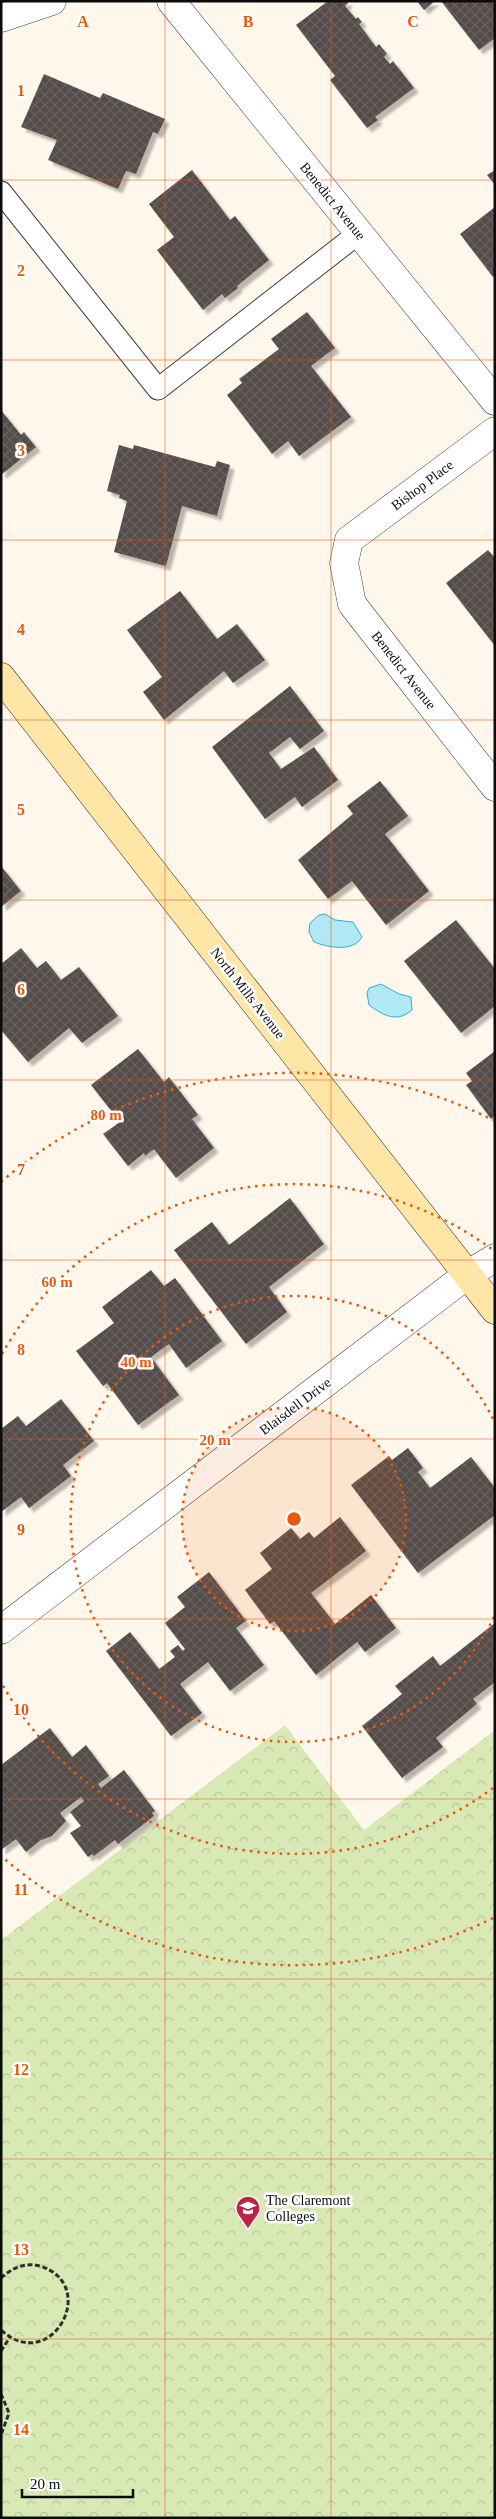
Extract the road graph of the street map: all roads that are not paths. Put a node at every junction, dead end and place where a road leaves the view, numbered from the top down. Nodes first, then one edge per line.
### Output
1 (52, 1) edge
2 (171, 1) edge
3 (1, 18) edge
4 (1, 192) edge
5 (359, 233) junction
6 (495, 401) edge
7 (495, 431) edge
8 (349, 540) joint
9 (1, 677) edge
10 (495, 787) edge
11 (495, 1258) edge
12 (467, 1275) junction
13 (495, 1310) edge
14 (1, 1630) edge

1 - 3 street
2 - 5 street, Benedict Avenue
4 - 5 lane
5 - 6 street, Benedict Avenue
7 - 8 street, Bishop Place
8 - 10 street, Benedict Avenue
9 - 12 main road, North Mills Avenue
11 - 12 street, Blaisdell Drive
12 - 13 main road, North Mills Avenue
12 - 14 street, Blaisdell Drive

